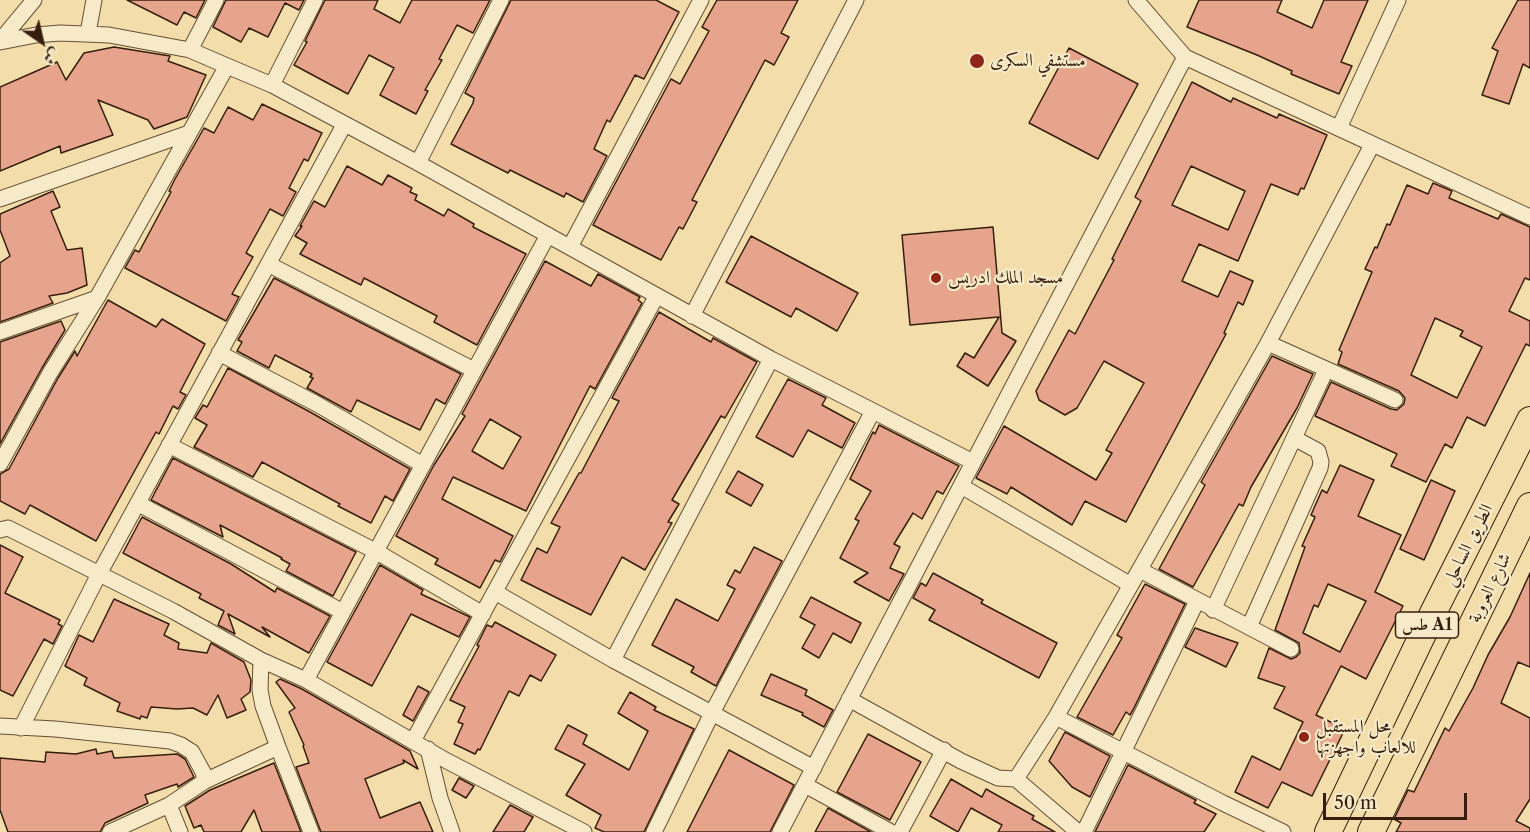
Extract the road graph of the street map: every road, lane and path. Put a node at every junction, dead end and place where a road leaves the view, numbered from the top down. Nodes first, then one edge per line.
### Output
1 (34, 0) edge
2 (94, 0) edge
3 (216, 0) edge
4 (315, 0) edge
5 (501, 0) edge
6 (701, 0) edge
7 (856, 0) edge
8 (1136, 0) edge
9 (1398, 0) edge
10 (88, 33) junction
11 (0, 41) edge
12 (190, 50) junction
13 (1185, 57) junction
14 (227, 66) junction
15 (272, 85) junction
16 (344, 125) junction
17 (1339, 129) junction
18 (189, 134) junction
19 (1372, 145) junction
20 (418, 163) junction
21 (0, 199) edge
22 (1530, 217) edge
23 (548, 235) junction
24 (570, 247) junction
25 (268, 264) junction
26 (656, 297) junction
27 (97, 298) junction
28 (692, 316) junction
29 (0, 332) edge
30 (1268, 343) junction
31 (219, 353) junction
32 (771, 359) junction
33 (474, 370) junction
34 (1326, 370) junction
35 (1395, 400) dead end
36 (873, 411) junction
37 (1530, 420) edge
38 (1294, 438) junction
39 (169, 445) junction
40 (973, 462) junction
41 (0, 464) edge
42 (423, 465) junction
43 (961, 486) junction
44 (139, 504) junction
45 (1530, 506) edge
46 (0, 530) edge
47 (376, 552) junction
48 (1140, 570) junction
49 (99, 574) junction
50 (1131, 585) junction
51 (495, 592) junction
52 (1197, 601) junction
53 (1213, 610) junction
54 (343, 612) junction
55 (1433, 613) junction
56 (483, 614) junction
57 (1249, 627) junction
58 (1470, 630) junction
59 (1291, 649) dead end
60 (261, 660) junction
61 (613, 660) junction
62 (306, 680) junction
63 (849, 699) junction
64 (712, 713) junction
65 (1056, 717) junction
66 (0, 726) edge
67 (21, 728) junction
68 (413, 741) junction
69 (278, 747) junction
70 (428, 749) junction
71 (944, 750) junction
72 (1122, 752) junction
73 (814, 768) junction
74 (1016, 779) junction
75 (205, 781) junction
76 (805, 785) junction
77 (169, 805) junction
78 (110, 832) edge
79 (180, 832) edge
80 (312, 832) edge
81 (452, 832) edge
82 (584, 832) edge
83 (654, 832) edge
84 (780, 832) edge
85 (891, 832) edge
86 (900, 832) edge
87 (1078, 832) edge
88 (1084, 832) edge
89 (1283, 832) edge
90 (1328, 832) edge
91 (1371, 832) edge

1 - 11 street
2 - 10 street
3 - 12 street
4 - 15 street
5 - 20 street
6 - 24 street
7 - 28 street
8 - 13 street
9 - 17 street
10 - 11 street
10 - 12 street
12 - 14 street
13 - 17 street
13 - 40 street
14 - 15 street
14 - 18 street
15 - 16 street
16 - 20 street
16 - 25 street
17 - 19 street
18 - 21 street
18 - 27 street
19 - 22 street
19 - 30 street
20 - 23 street
23 - 24 street
23 - 33 street
24 - 26 street
25 - 31 street
25 - 33 street
26 - 28 street
26 - 51 street
27 - 29 street
27 - 41 street
28 - 32 street
30 - 34 street
30 - 48 street
31 - 39 street
31 - 42 street
32 - 36 street
32 - 61 street
33 - 42 street
34 - 35 street
34 - 38 street
36 - 40 street
36 - 64 street
37 - 55 highway, الطريق الساحلي / طس A1
38 - 53 street
38 - 57 street
39 - 44 street
39 - 47 street
40 - 43 street
42 - 47 street
43 - 50 street
43 - 63 street
44 - 49 street
44 - 54 street
45 - 58 highway, شارع العروبة / طس A1
46 - 49 street
47 - 54 street
47 - 56 street
48 - 50 street
48 - 52 street
49 - 60 street
49 - 67 street
50 - 65 street
51 - 56 street
51 - 61 street
52 - 53 street
52 - 72 street
53 - 57 street
54 - 62 street
55 - 58 highway
55 - 90 highway, الطريق الساحلي / طس A1
56 - 68 street
57 - 59 street
58 - 91 highway, شارع العروبة / طس A1
60 - 62 street
60 - 69 street
61 - 64 street
62 - 68 street
63 - 71 street
63 - 73 street
64 - 73 street
64 - 83 street
65 - 72 street
65 - 74 street
66 - 67 street
67 - 75 street
68 - 70 street
69 - 75 street
69 - 80 street
70 - 81 street
70 - 82 street
71 - 74 street
71 - 86 street
72 - 88 street
72 - 89 street
73 - 76 street
74 - 87 street
75 - 77 street
76 - 84 street
76 - 85 street
77 - 78 street
77 - 79 street

